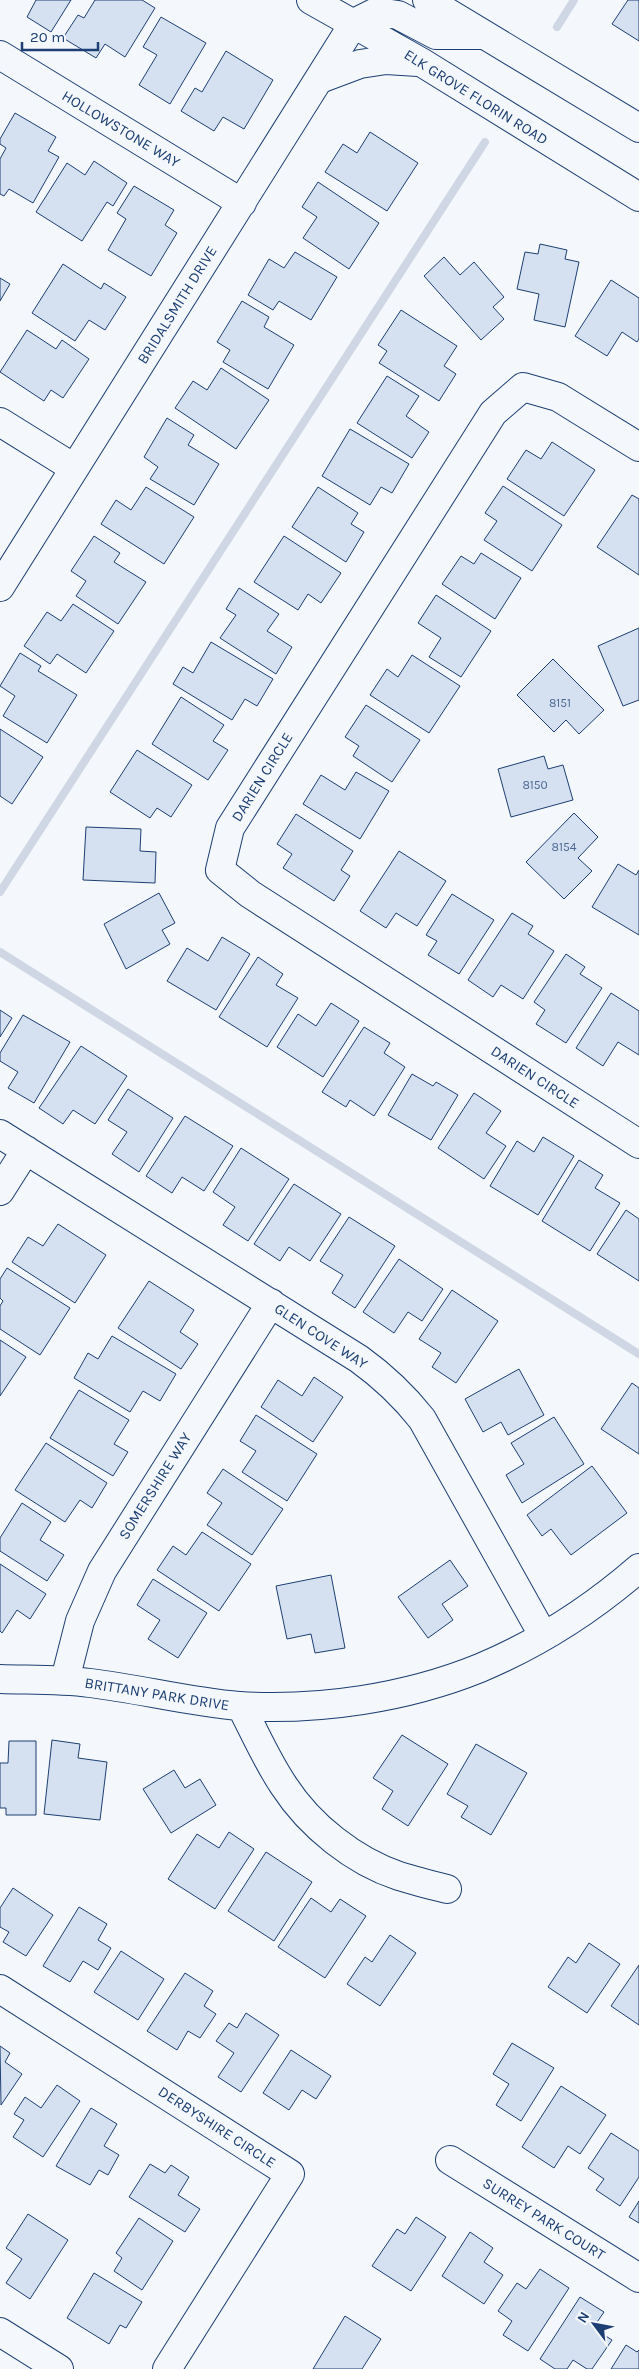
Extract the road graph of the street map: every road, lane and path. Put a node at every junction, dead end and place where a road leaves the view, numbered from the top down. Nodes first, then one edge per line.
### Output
1 (311, 0) edge
2 (427, 0) edge
3 (354, 23) junction
4 (485, 35) junction
5 (0, 55) edge
6 (421, 62) junction
7 (320, 79) junction
8 (634, 121) edge
9 (639, 197) edge
10 (242, 203) junction
11 (0, 422) edge
12 (639, 447) edge
13 (74, 468) junction
14 (0, 587) edge
15 (0, 1134) edge
16 (639, 1144) edge
17 (26, 1150) junction
18 (0, 1191) edge
19 (271, 1304) junction
20 (639, 1568) edge
21 (543, 1634) junction
22 (0, 1679) edge
23 (65, 1680) junction
24 (241, 1706) junction
25 (447, 1889) dead end
26 (0, 1989) edge
27 (450, 2160) dead end
28 (639, 2278) edge
29 (0, 2332) edge
30 (59, 2369) edge
31 (168, 2369) edge

1 - 3 street, ELK GROVE FLORIN ROAD
2 - 4 street
3 - 4 street
3 - 6 street, ELK GROVE FLORIN ROAD
3 - 7 street, BRIDALSMITH DRIVE
4 - 8 street
5 - 10 street, HOLLOWSTONE WAY
6 - 7 street
6 - 9 street, ELK GROVE FLORIN ROAD
7 - 10 street, BRIDALSMITH DRIVE
10 - 13 street, BRIDALSMITH DRIVE
11 - 13 street
12 - 16 street, DARIEN CIRCLE
13 - 14 street, BRIDALSMITH DRIVE
15 - 17 street, GLEN COVE WAY
17 - 18 street
17 - 19 street, GLEN COVE WAY
19 - 21 street, GLEN COVE WAY
19 - 23 street, SOMERSHIRE WAY
20 - 21 street, BRITTANY PARK DRIVE
21 - 24 street, BRITTANY PARK DRIVE
22 - 23 street, BRITTANY PARK DRIVE
23 - 24 street, BRITTANY PARK DRIVE
24 - 25 street
26 - 31 street, DERBYSHIRE CIRCLE
27 - 28 street, SURREY PARK COURT
29 - 30 street

